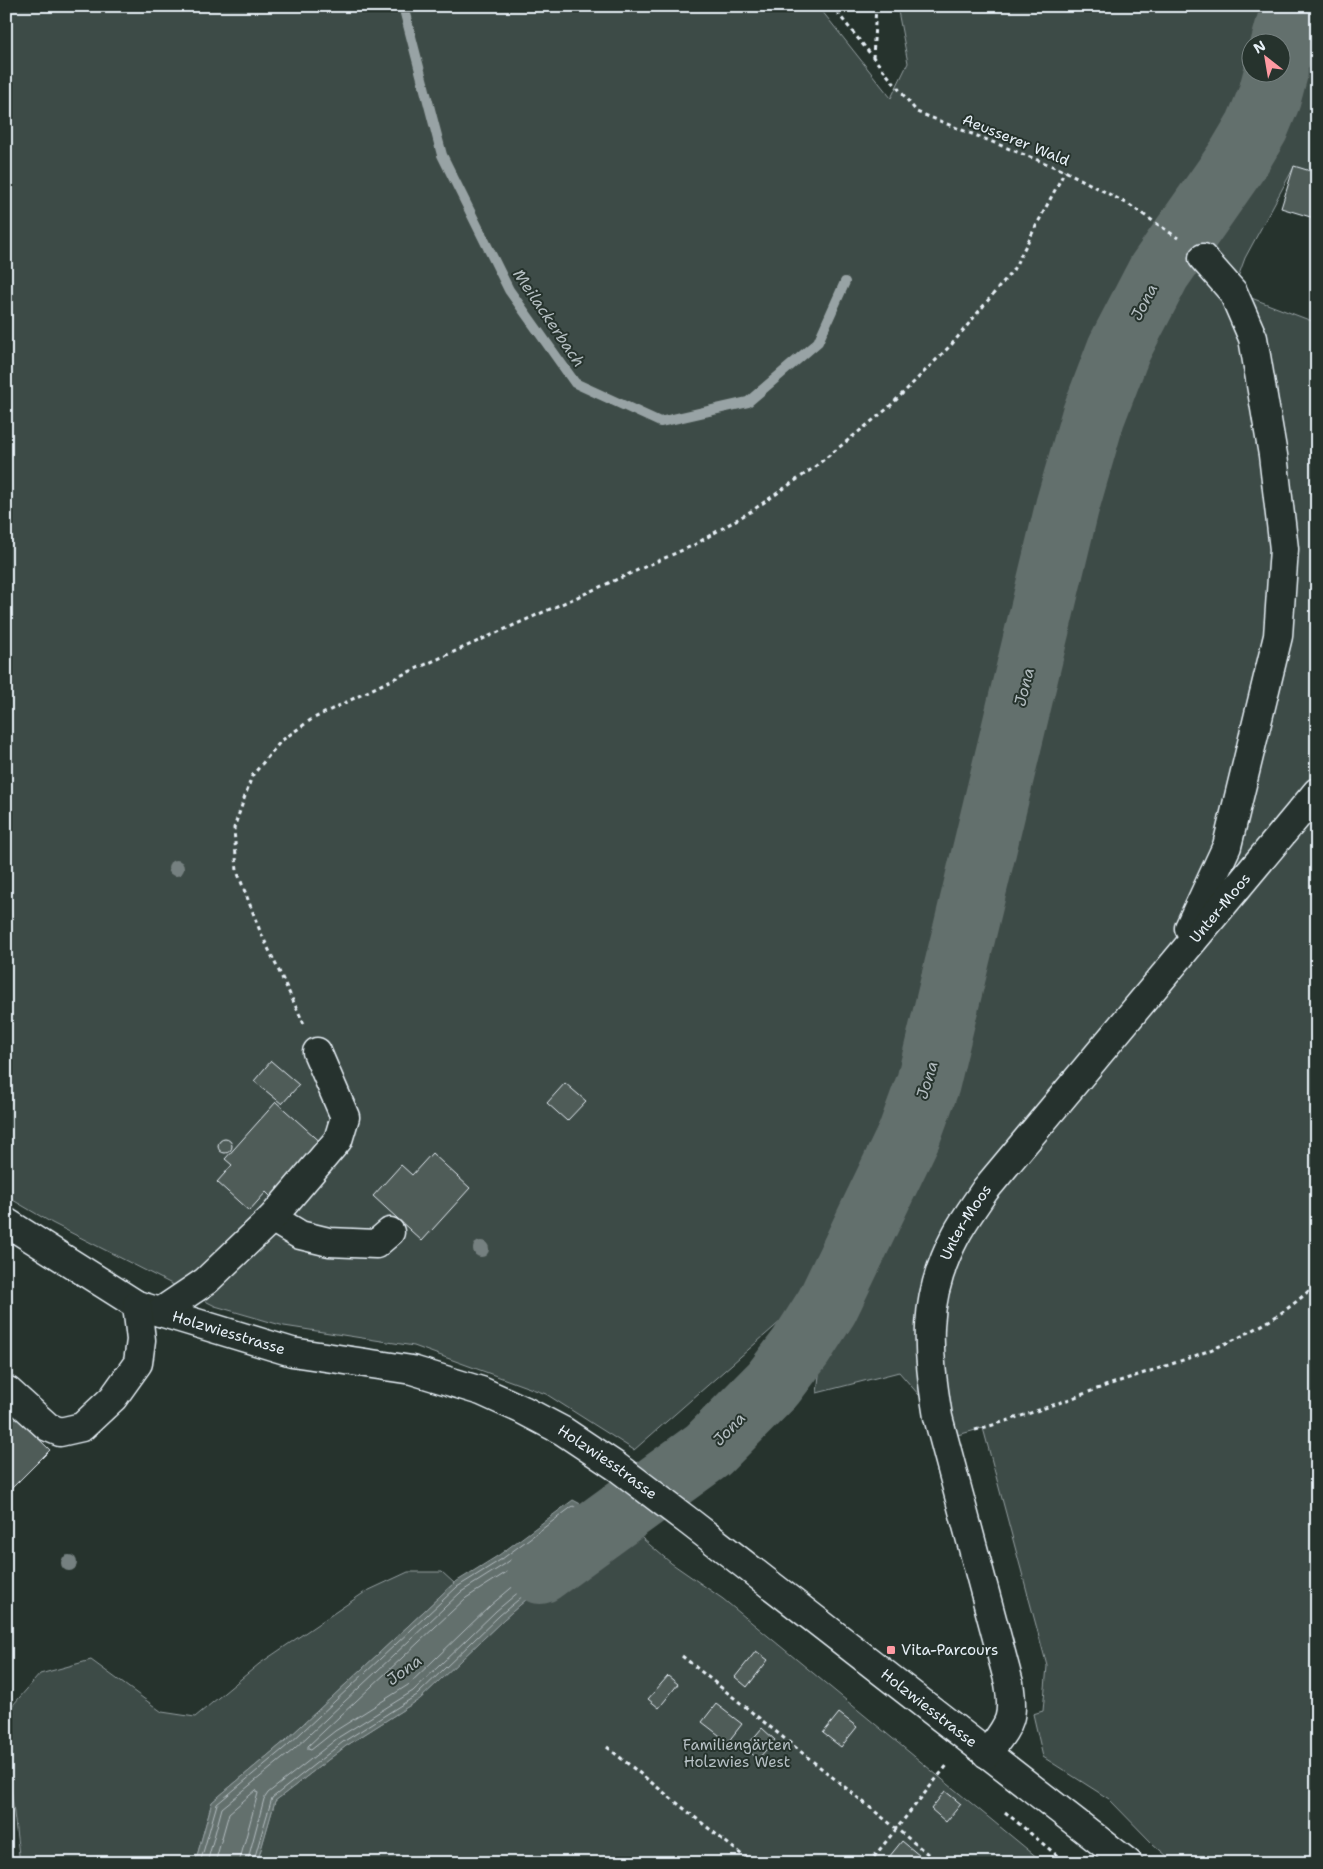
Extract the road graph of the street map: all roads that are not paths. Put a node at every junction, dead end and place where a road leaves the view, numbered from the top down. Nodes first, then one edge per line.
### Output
1 (1203, 258) dead end
2 (1317, 792) edge
3 (1173, 963) junction
4 (317, 1052) road end
5 (272, 1218) junction
6 (6, 1222) edge
7 (390, 1232) dead end
8 (149, 1309) junction
9 (8, 1391) dead end
10 (987, 1754) junction
11 (1128, 1863) edge

1 - 3 street
2 - 3 street, Unter-Moos
3 - 10 street, Unter-Moos
4 - 5 street
5 - 7 street
5 - 8 street
6 - 8 street, Holzwiesstrasse
8 - 9 street
8 - 10 street, Holzwiesstrasse
10 - 11 street, Holzwiesstrasse

